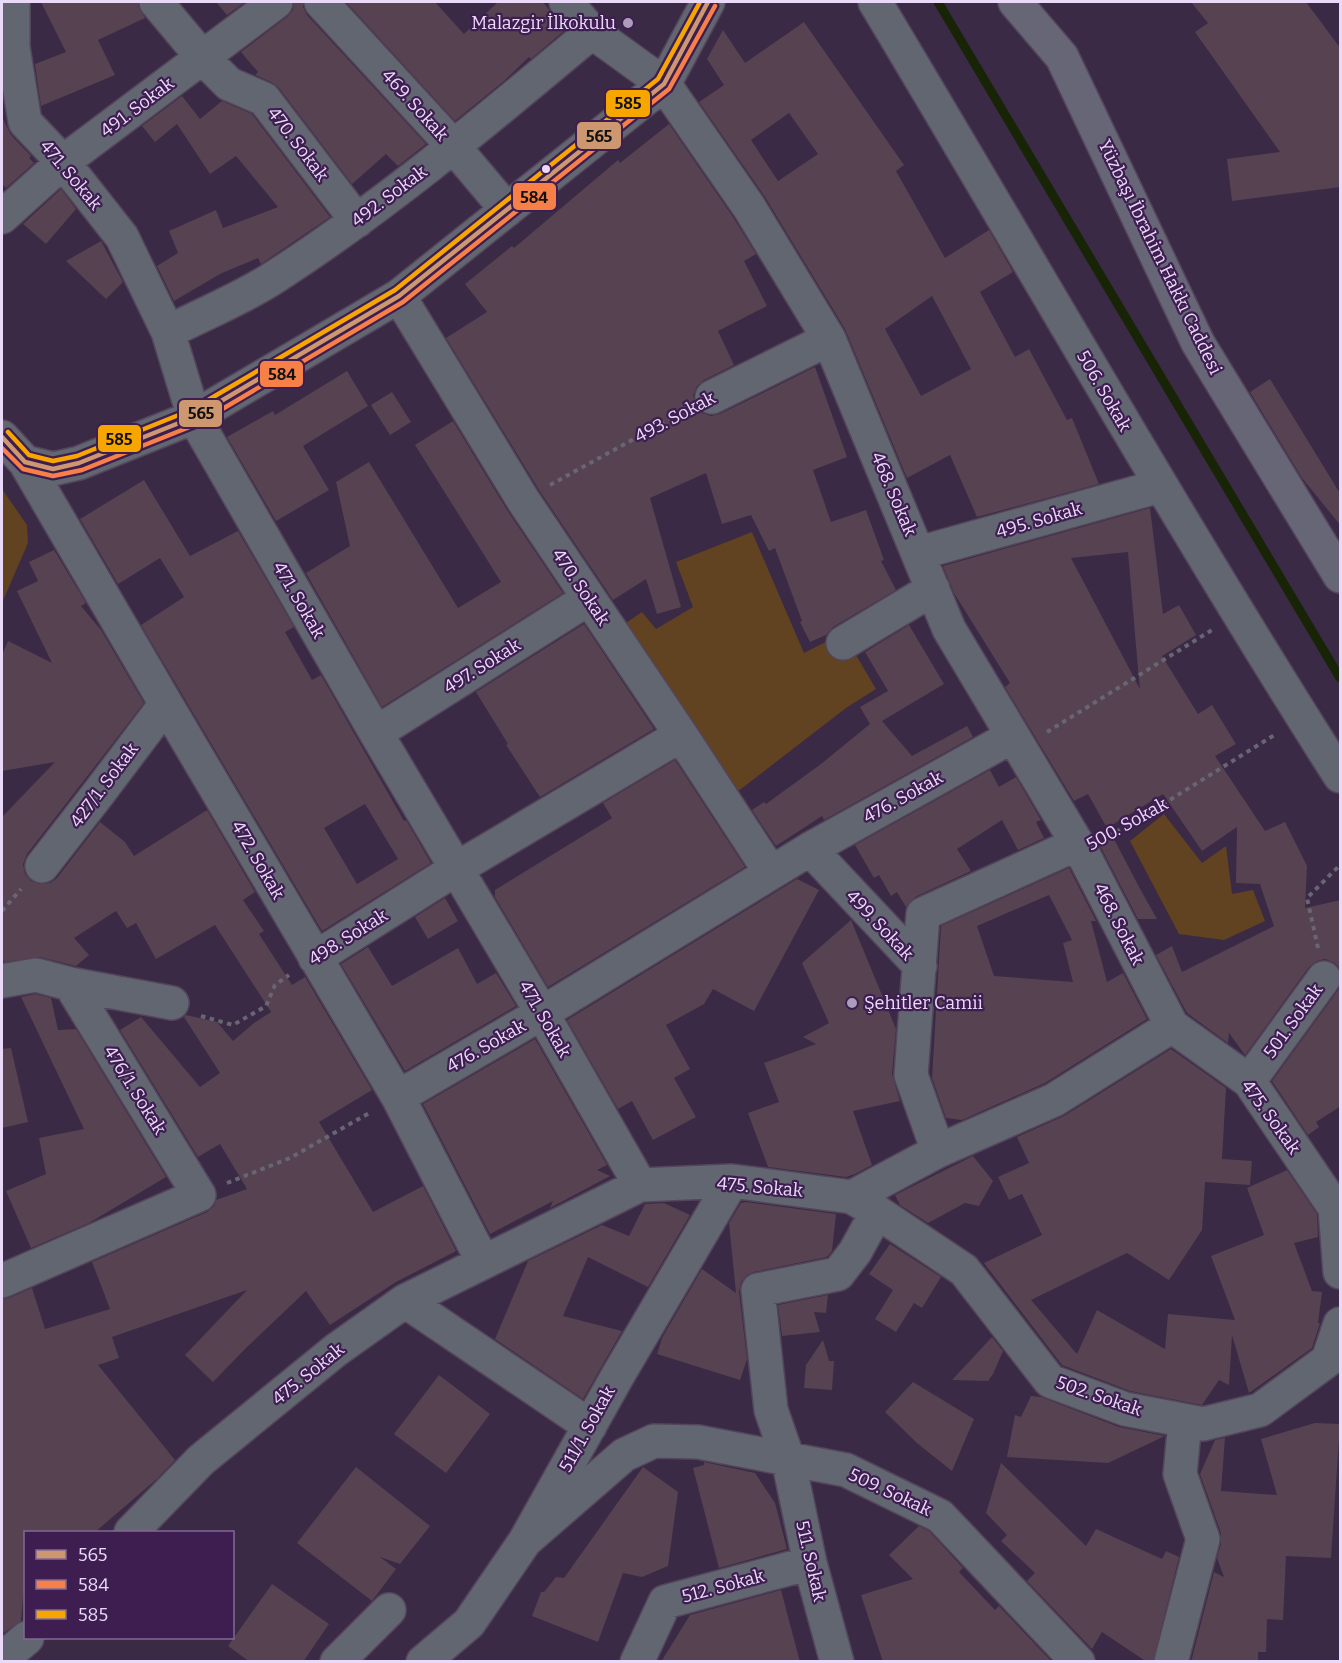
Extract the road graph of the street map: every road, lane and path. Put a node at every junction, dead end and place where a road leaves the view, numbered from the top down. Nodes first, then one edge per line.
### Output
1 (13, 2) edge
2 (156, 2) edge
3 (276, 2) edge
4 (321, 2) edge
5 (566, 2) edge
6 (708, 2) edge
7 (875, 2) edge
8 (1016, 2) edge
9 (592, 32) junction
10 (203, 58) junction
11 (664, 84) junction
12 (454, 147) junction
13 (63, 162) junction
14 (507, 210) junction
15 (2, 217) edge
16 (357, 221) junction
17 (399, 296) junction
18 (168, 332) junction
19 (829, 339) junction
20 (712, 397) joint
21 (194, 417) junction
22 (2, 437) edge
23 (26, 462) junction
24 (1160, 486) junction
25 (523, 500) junction
26 (919, 554) junction
27 (1341, 576) edge
28 (933, 589) junction
29 (588, 599) junction
30 (1238, 614) junction
31 (843, 643) dead end
32 (166, 704) junction
33 (1303, 718) junction
34 (376, 733) junction
35 (681, 735) junction
36 (1016, 742) junction
37 (1341, 776) edge
38 (810, 849) junction
39 (1081, 850) junction
40 (1341, 865) edge
41 (42, 866) dead end
42 (456, 869) junction
43 (771, 873) junction
44 (315, 958) junction
45 (920, 966) junction
46 (1324, 978) joint
47 (2, 981) edge
48 (70, 984) junction
49 (172, 1003) joint
50 (542, 1012) junction
51 (1172, 1026) junction
52 (1249, 1081) junction
53 (398, 1097) junction
54 (938, 1151) junction
55 (732, 1181) junction
56 (640, 1185) junction
57 (199, 1195) junction
58 (864, 1204) junction
59 (1338, 1207) edge
60 (483, 1262) junction
61 (1341, 1272) edge
62 (2, 1281) edge
63 (405, 1301) junction
64 (1341, 1324) edge
65 (1185, 1421) junction
66 (590, 1426) junction
67 (788, 1459) junction
68 (133, 1531) edge
69 (525, 1541) junction
70 (810, 1563) junction
71 (389, 1610) dead end
72 (26, 1639) edge
73 (2, 1659) edge
74 (337, 1662) edge
75 (423, 1662) edge
76 (637, 1662) edge
77 (837, 1662) edge
78 (1078, 1662) edge
79 (1171, 1662) edge

1 - 13 street, 471. Sokak
2 - 10 street, 470. Sokak
3 - 10 street, 491. Sokak
4 - 12 street, 469. Sokak
5 - 9 street, 468. Sokak
6 - 11 street
7 - 24 street, 506. Sokak
8 - 27 main road, Yüzbaşı İbrahim Hakkı Caddesi
9 - 11 street, 468. Sokak
9 - 12 street, 492. Sokak
10 - 13 street, 491. Sokak
10 - 16 street, 470. Sokak
11 - 14 street
11 - 19 street, 468. Sokak
12 - 14 street, 469. Sokak
12 - 16 street, 492. Sokak
13 - 15 street, 491. Sokak
13 - 18 street, 471. Sokak
14 - 17 street
16 - 18 street, 492. Sokak
17 - 21 street
17 - 25 street, 470. Sokak
18 - 21 street, 471. Sokak
19 - 20 street, 493. Sokak
19 - 26 street, 468. Sokak
20 - 25 path, 493. Sokak
21 - 23 street
21 - 34 street, 471. Sokak
22 - 23 street, 472. Sokak
23 - 32 street, 472. Sokak
24 - 26 street, 495. Sokak
24 - 30 street, 506. Sokak
25 - 29 street, 470. Sokak
26 - 28 street, 468. Sokak
28 - 31 street
28 - 36 street, 468. Sokak
29 - 34 street, 497. Sokak
29 - 35 street, 470. Sokak
30 - 33 street, 506. Sokak
30 - 36 path
32 - 41 street, 427/1. Sokak
32 - 44 street, 472. Sokak
33 - 37 street, 506. Sokak
33 - 39 path, 500. Sokak
34 - 42 street, 471. Sokak
35 - 42 street, 498. Sokak
35 - 43 street, 470. Sokak
36 - 38 street, 476. Sokak
36 - 39 street, 468. Sokak
38 - 43 street, 476. Sokak
38 - 45 street, 499. Sokak
39 - 45 street, 500. Sokak
39 - 51 street, 468. Sokak
40 - 46 path, 501. Sokak
42 - 44 street, 498. Sokak
42 - 50 street, 471. Sokak
43 - 50 street, 476. Sokak
44 - 49 path, 498. Sokak
44 - 53 street, 472. Sokak
45 - 54 street, 499. Sokak
46 - 52 street, 501. Sokak
47 - 48 street
48 - 49 street
48 - 57 street, 476/1. Sokak
50 - 53 street, 476. Sokak
50 - 56 street, 471. Sokak
51 - 52 street, 475. Sokak
51 - 54 street
52 - 59 street, 475. Sokak
53 - 57 path
53 - 60 street, 472. Sokak
54 - 58 street
55 - 56 street, 475. Sokak
55 - 58 street, 475. Sokak
55 - 66 street, 511/1. Sokak
56 - 60 street, 475. Sokak
57 - 62 street
58 - 65 street, 502. Sokak
58 - 67 street
59 - 61 street
60 - 63 street, 475. Sokak
63 - 66 street
63 - 68 street, 475. Sokak
64 - 65 street, 502. Sokak
65 - 79 street
66 - 69 street, 511/1. Sokak
67 - 69 street, 509. Sokak
67 - 70 street, 511. Sokak
67 - 78 street, 509. Sokak
69 - 75 street, 511/1. Sokak
70 - 76 street, 512. Sokak
70 - 77 street, 511. Sokak
71 - 74 street
72 - 73 street

